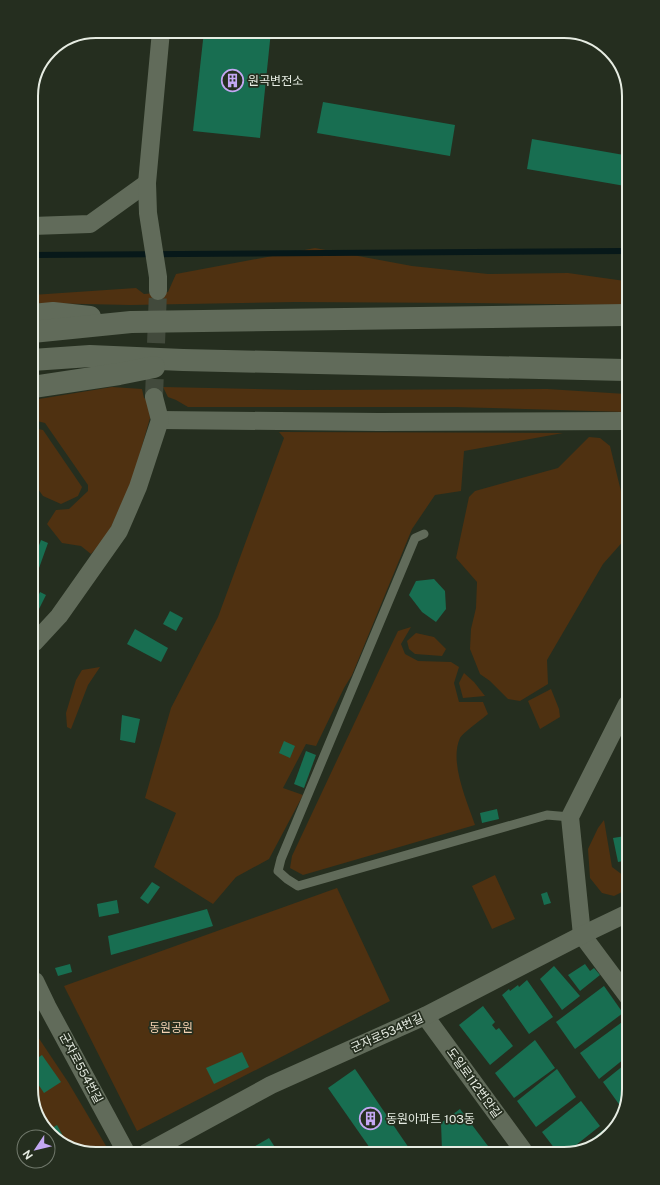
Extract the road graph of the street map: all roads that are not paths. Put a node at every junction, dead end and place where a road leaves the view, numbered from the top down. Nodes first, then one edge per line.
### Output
1 (161, 38) edge
2 (147, 183) junction
3 (38, 226) edge
4 (158, 284) tunnel mouth
5 (38, 314) edge
6 (622, 315) edge
7 (131, 322) junction
8 (38, 331) edge
9 (38, 360) edge
10 (183, 360) junction
11 (622, 370) edge
12 (38, 386) edge
13 (154, 397) tunnel mouth
14 (160, 420) junction
15 (622, 421) edge
16 (424, 534) dead end
17 (38, 639) edge
18 (622, 714) edge
19 (570, 817) junction
20 (622, 916) edge
21 (582, 935) junction
22 (622, 990) edge
23 (38, 996) edge
24 (41, 1010) edge
25 (425, 1016) junction
26 (123, 1147) edge
27 (157, 1147) edge
28 (521, 1147) edge

1 - 2 street
2 - 3 street
2 - 4 street
5 - 7 main road
6 - 7 main road
7 - 8 main road
9 - 10 main road
10 - 11 main road
10 - 12 main road
13 - 14 street
14 - 15 street
14 - 17 street
16 - 19 lane
18 - 19 street
19 - 21 street
20 - 21 street, 군자로534번길
21 - 22 street
21 - 25 street, 군자로534번길
23 - 24 street, 군자로554번길
24 - 26 street, 군자로554번길
25 - 27 street, 군자로534번길
25 - 28 street, 도일로112번안길

